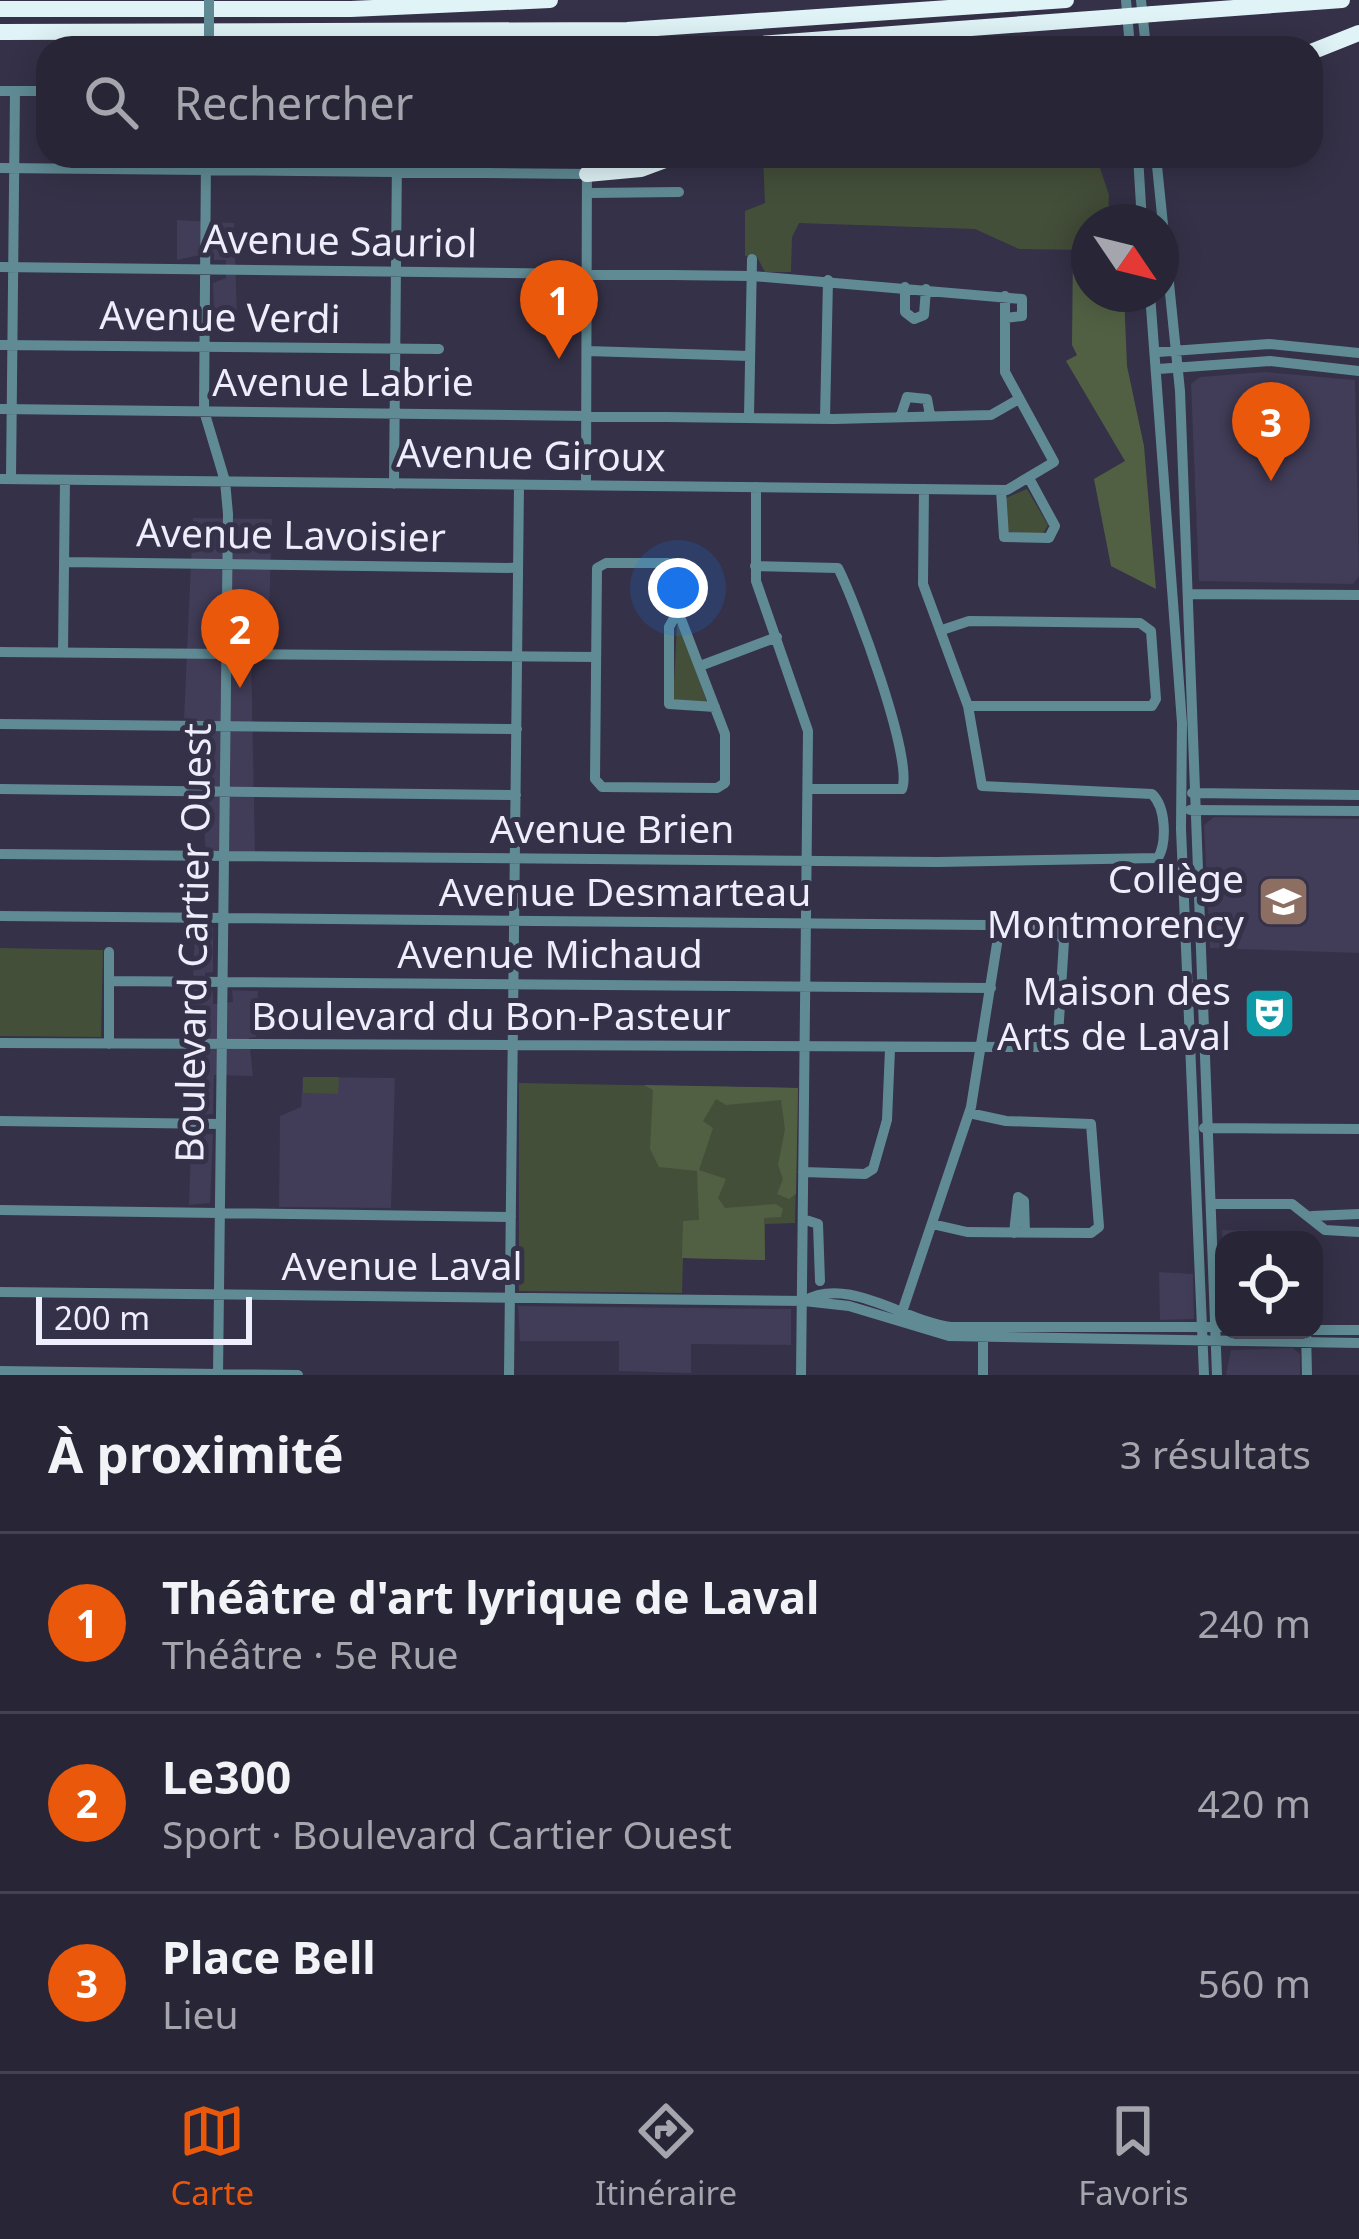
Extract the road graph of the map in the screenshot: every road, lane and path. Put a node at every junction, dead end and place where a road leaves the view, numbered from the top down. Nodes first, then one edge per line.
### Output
1 (324, 0) edge
2 (550, 0) edge
3 (1066, 0) edge
4 (1342, 0) edge
5 (217, 5) edge
6 (1147, 7) edge
7 (0, 9) edge
8 (1122, 9) edge
9 (0, 32) edge
10 (1359, 33) edge
11 (248, 34) junction
12 (211, 36) edge
13 (257, 36) edge
14 (862, 36) edge
15 (1323, 47) edge
16 (0, 91) edge
17 (15, 91) junction
18 (36, 91) edge
19 (7, 168) edge
20 (397, 168) edge
21 (642, 168) edge
22 (1139, 168) edge
23 (1157, 168) edge
24 (187, 170) joint
25 (206, 171) junction
26 (225, 171) joint
27 (397, 172) junction
28 (588, 174) edge
29 (679, 191) dead end
30 (1141, 204) edge
31 (752, 259) dead end
32 (6, 267) edge
33 (204, 269) junction
34 (396, 271) junction
35 (588, 274) junction
36 (752, 276) junction
37 (828, 280) junction
38 (905, 287) junction
39 (926, 289) junction
40 (1005, 296) junction
41 (1152, 312) edge
42 (1005, 318) junction
43 (6, 345) edge
44 (204, 346) junction
45 (395, 349) junction
46 (439, 349) dead end
47 (587, 350) junction
48 (1176, 350) junction
49 (1158, 352) junction
50 (1359, 353) edge
51 (750, 356) junction
52 (1178, 368) junction
53 (1158, 369) junction
54 (1359, 370) edge
55 (1019, 399) junction
56 (6, 409) edge
57 (204, 411) junction
58 (395, 413) junction
59 (587, 414) junction
60 (748, 416) junction
61 (825, 418) junction
62 (6, 479) edge
63 (64, 480) junction
64 (1030, 480) junction
65 (225, 481) junction
66 (394, 484) junction
67 (519, 484) junction
68 (586, 485) junction
69 (756, 487) junction
70 (924, 489) junction
71 (1001, 490) junction
72 (64, 562) junction
73 (227, 566) junction
74 (755, 566) junction
75 (518, 568) junction
76 (1190, 594) junction
77 (1173, 595) junction
78 (1359, 595) edge
79 (678, 611) junction
80 (942, 630) junction
81 (777, 637) junction
82 (0, 652) edge
83 (63, 652) junction
84 (226, 655) junction
85 (518, 657) junction
86 (596, 657) junction
87 (700, 666) junction
88 (715, 706) junction
89 (968, 706) junction
90 (0, 724) edge
91 (225, 726) junction
92 (517, 729) junction
93 (0, 789) edge
94 (808, 789) junction
95 (225, 791) junction
96 (1189, 793) junction
97 (516, 795) junction
98 (1359, 795) edge
99 (1181, 810) junction
100 (1197, 810) junction
101 (1359, 812) edge
102 (0, 854) edge
103 (224, 856) junction
104 (515, 858) junction
105 (807, 860) junction
106 (0, 916) edge
107 (223, 919) junction
108 (514, 921) junction
109 (806, 923) junction
110 (1000, 925) junction
111 (109, 952) dead end
112 (110, 981) junction
113 (223, 982) junction
114 (514, 984) junction
115 (806, 986) junction
116 (991, 988) junction
117 (0, 1043) edge
118 (109, 1044) junction
119 (222, 1044) junction
120 (513, 1046) junction
121 (982, 1048) junction
122 (804, 1049) junction
123 (890, 1049) junction
124 (969, 1113) junction
125 (0, 1121) edge
126 (220, 1124) junction
127 (1210, 1128) junction
128 (1194, 1129) junction
129 (1359, 1129) edge
130 (802, 1172) junction
131 (1213, 1204) junction
132 (0, 1210) edge
133 (220, 1213) junction
134 (1359, 1214) edge
135 (511, 1216) junction
136 (1312, 1216) junction
137 (802, 1219) junction
138 (932, 1224) junction
139 (1359, 1232) edge
140 (820, 1281) dead end
141 (0, 1292) edge
142 (218, 1294) junction
143 (510, 1298) junction
144 (803, 1300) junction
145 (899, 1319) junction
146 (1359, 1330) edge
147 (1213, 1331) edge
148 (983, 1332) junction
149 (1323, 1333) edge
150 (1323, 1337) edge
151 (1309, 1339) edge
152 (1359, 1343) edge
153 (0, 1371) edge
154 (218, 1374) edge
155 (298, 1375) edge
156 (509, 1375) edge
157 (801, 1375) edge
158 (983, 1375) edge
159 (1204, 1375) edge
160 (1217, 1375) edge
161 (1307, 1375) edge

1 - 5 highway
2 - 5 highway
3 - 11 highway
4 - 6 highway
5 - 7 highway
5 - 12 street, bridge
6 - 8 highway, bridge
8 - 14 highway
9 - 11 highway
10 - 15 highway
11 - 13 highway
16 - 17 street
17 - 18 street
17 - 19 street
19 - 24 street
19 - 32 street
20 - 27 street
21 - 28 highway
22 - 30 street
23 - 48 street
24 - 25 street
25 - 26 street
25 - 33 street, Boulevard Cartier Ouest
26 - 27 street
27 - 28 street
27 - 34 street
28 - 29 street
28 - 35 street
31 - 36 street
32 - 33 street, Avenue Sauriol
32 - 43 street
33 - 34 street, Avenue Sauriol
33 - 44 street, Boulevard Cartier Ouest
34 - 35 street, Avenue Sauriol
34 - 45 street
35 - 36 street, Avenue Sauriol
35 - 47 street
36 - 37 street, Avenue Sauriol
36 - 51 street
37 - 38 street, Avenue Sauriol
37 - 61 street
38 - 39 street, Avenue Sauriol
38 - 39 street
39 - 40 street, Avenue Sauriol
40 - 42 street
40 - 42 street
41 - 49 street
42 - 55 street
43 - 44 street, Avenue Verdi
43 - 56 street
44 - 45 street, Avenue Verdi
44 - 57 street, Boulevard Cartier Ouest
45 - 46 street, Avenue Verdi
45 - 58 street
47 - 51 street
47 - 59 street
48 - 49 street
48 - 50 street
48 - 52 street
49 - 53 street
51 - 60 street
52 - 53 street
52 - 54 street
52 - 76 street
53 - 77 street
55 - 61 street, Avenue Labrie
55 - 64 street, Avenue Giroux
56 - 57 street, Avenue Labrie
56 - 62 street
57 - 58 street, Avenue Labrie
57 - 65 street, Boulevard Cartier Ouest
58 - 59 street, Avenue Labrie
58 - 66 street
59 - 60 street, Avenue Labrie
59 - 68 street
60 - 61 street, Avenue Labrie
62 - 63 street, Avenue Giroux
63 - 65 street, Avenue Giroux
63 - 72 street
64 - 71 street, Avenue Giroux
64 - 71 street
65 - 66 street, Avenue Giroux
65 - 73 street, Boulevard Cartier Ouest
66 - 67 street, Avenue Giroux
67 - 68 street, Avenue Giroux
67 - 75 street
68 - 69 street, Avenue Giroux
69 - 70 street, Avenue Giroux
69 - 74 street
70 - 71 street, Avenue Giroux
70 - 80 street
72 - 73 street, Avenue Lavoisier
72 - 83 street
73 - 75 street, Avenue Lavoisier
73 - 84 street, Boulevard Cartier Ouest
74 - 81 street
74 - 94 street
75 - 85 street
76 - 77 street
76 - 78 street
76 - 96 street
77 - 96 street
79 - 86 street
79 - 87 street
79 - 88 street
80 - 89 street
80 - 89 street
81 - 87 street
81 - 94 street
82 - 83 street
83 - 84 street
84 - 85 street
84 - 91 street, Boulevard Cartier Ouest
85 - 86 street
85 - 92 street
86 - 88 street
87 - 88 street
89 - 105 street, Avenue Brien
90 - 91 street
91 - 92 street
91 - 95 street, Boulevard Cartier Ouest
92 - 97 street
93 - 95 street
94 - 105 street
95 - 97 street
95 - 103 street, Boulevard Cartier Ouest
96 - 98 street
96 - 99 street
96 - 100 street
97 - 104 street
99 - 100 street
99 - 128 street
100 - 101 street
100 - 127 street
102 - 103 street, Avenue Brien
103 - 104 street, Avenue Brien
103 - 107 street, Boulevard Cartier Ouest
104 - 105 street, Avenue Brien
104 - 108 street
105 - 109 street
106 - 107 street, Avenue Desmarteau
107 - 108 street, Avenue Desmarteau
107 - 113 street, Boulevard Cartier Ouest
108 - 109 street, Avenue Desmarteau
108 - 114 street
109 - 110 street, Avenue Desmarteau
109 - 115 street
110 - 116 street
110 - 121 street, Avenue Desmarteau
111 - 112 street
112 - 113 street, Avenue Michaud
112 - 118 street
113 - 114 street, Avenue Michaud
113 - 119 street, Boulevard Cartier Ouest
114 - 115 street, Avenue Michaud
114 - 120 street
115 - 116 street, Avenue Michaud
115 - 122 street
116 - 121 street
117 - 118 street, Boulevard du Bon-Pasteur
118 - 119 street, Boulevard du Bon-Pasteur
119 - 120 street, Boulevard du Bon-Pasteur
119 - 126 street, Boulevard Cartier Ouest
120 - 122 street, Boulevard du Bon-Pasteur
120 - 135 street
121 - 123 street, Boulevard du Bon-Pasteur
121 - 124 street
122 - 123 street, Boulevard du Bon-Pasteur
122 - 130 street
123 - 130 street
124 - 138 street
124 - 138 street
125 - 126 street
126 - 133 street, Boulevard Cartier Ouest
127 - 128 street
127 - 129 street
127 - 131 street
128 - 147 street
130 - 137 street
131 - 136 street
131 - 147 street
132 - 133 street
133 - 135 street
133 - 142 street, Boulevard Cartier Ouest
134 - 136 street
135 - 143 street
136 - 139 street
137 - 140 street
137 - 144 street
138 - 145 street
141 - 142 street, Avenue Laval
142 - 143 street, Avenue Laval
142 - 154 street, Boulevard Cartier Ouest
143 - 144 street, Avenue Laval
143 - 156 street
144 - 145 street, Avenue Laval
144 - 157 street
145 - 148 street, Avenue Laval
146 - 149 street
147 - 148 street, Avenue Laval
147 - 159 street
147 - 160 street
148 - 158 street
150 - 152 street
151 - 161 street
153 - 154 street
154 - 155 street

